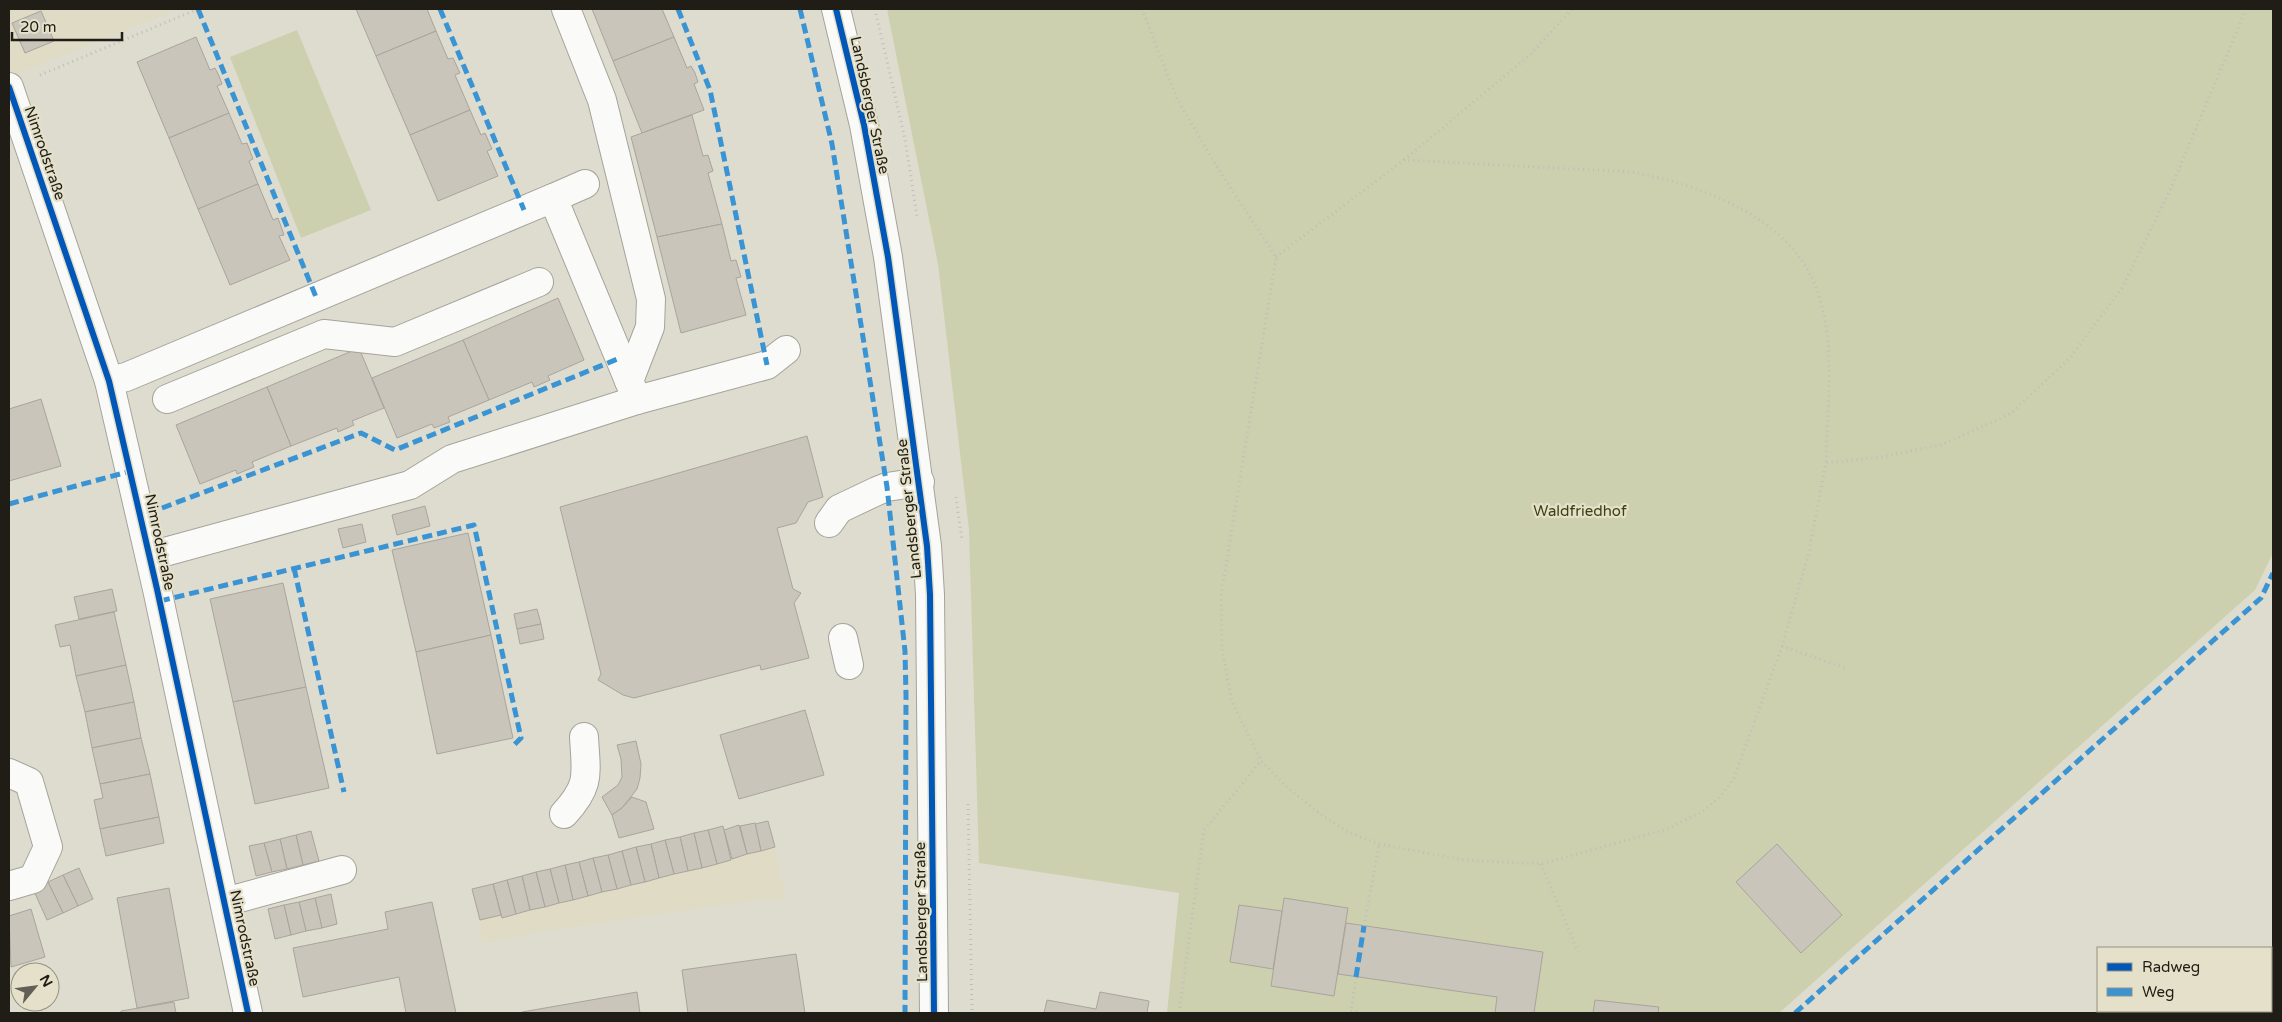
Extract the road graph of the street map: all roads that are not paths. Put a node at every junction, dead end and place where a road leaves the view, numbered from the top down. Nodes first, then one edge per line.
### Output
1 (566, 9) edge
2 (836, 9) edge
3 (9, 87) edge
4 (585, 184) dead end
5 (553, 198) junction
6 (540, 282) dead end
7 (786, 350) dead end
8 (171, 358) junction
9 (109, 381) junction
10 (633, 390) junction
11 (920, 482) junction
12 (829, 523) dead end
13 (150, 556) junction
14 (843, 638) dead end
15 (850, 665) dead end
16 (584, 737) dead end
17 (9, 774) edge
18 (564, 814) dead end
19 (342, 870) dead end
20 (9, 886) edge
21 (225, 902) junction
22 (248, 1013) edge
23 (934, 1013) edge

1 - 10 street
2 - 11 street, Landsberger Straße
3 - 9 street, Nimrodstraße
4 - 5 street
5 - 8 street
5 - 10 street
6 - 8 street
7 - 10 street
8 - 9 street
9 - 13 street, Nimrodstraße
10 - 13 street
11 - 12 street
11 - 23 street, Landsberger Straße
13 - 21 street, Nimrodstraße
14 - 15 street
16 - 18 street
17 - 20 street
19 - 21 street
21 - 22 street, Nimrodstraße

